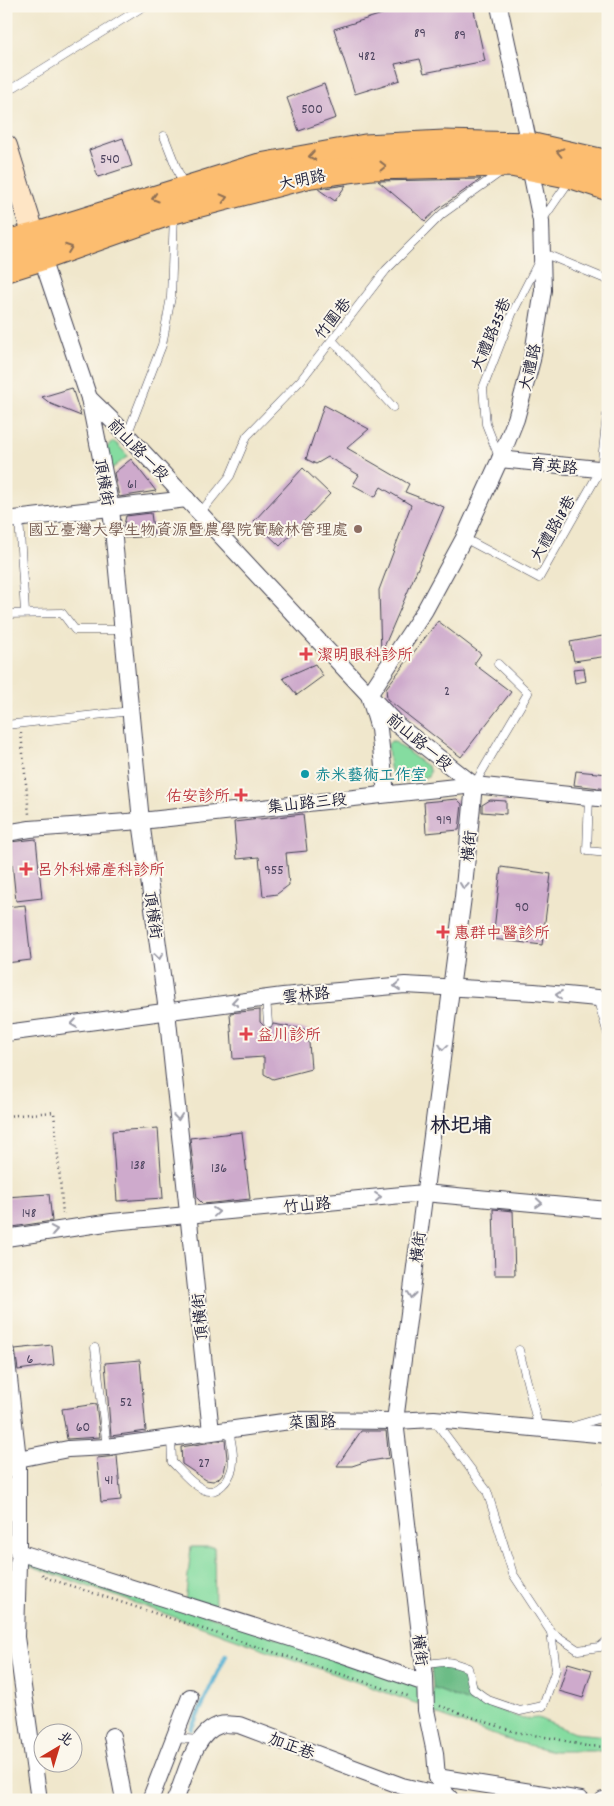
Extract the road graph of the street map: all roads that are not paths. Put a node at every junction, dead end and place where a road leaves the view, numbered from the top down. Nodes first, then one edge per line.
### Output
1 (144, 6) edge
2 (499, 6) edge
3 (6, 92) edge
4 (164, 136) dead end
5 (6, 146) edge
6 (524, 159) junction
7 (608, 163) edge
8 (572, 176) junction
9 (608, 188) edge
10 (185, 189) junction
11 (174, 211) junction
12 (541, 221) junction
13 (6, 243) edge
14 (38, 247) junction
15 (543, 252) junction
16 (6, 268) edge
17 (608, 280) edge
18 (332, 340) junction
19 (90, 398) junction
20 (393, 407) dead end
21 (607, 415) edge
22 (127, 435) junction
23 (500, 459) junction
24 (604, 470) edge
25 (186, 499) junction
26 (111, 508) junction
27 (200, 513) junction
28 (13, 519) edge
29 (464, 538) junction
30 (25, 612) junction
31 (6, 614) edge
32 (123, 630) junction
33 (498, 664) dead end
34 (369, 695) junction
35 (130, 711) junction
36 (6, 725) edge
37 (474, 785) junction
38 (386, 794) junction
39 (589, 797) junction
40 (608, 799) edge
41 (141, 821) junction
42 (6, 833) edge
43 (608, 853) edge
44 (451, 987) junction
45 (266, 998) junction
46 (602, 999) edge
47 (167, 1011) junction
48 (268, 1023) dead end
49 (6, 1033) edge
50 (608, 1034) edge
51 (424, 1193) junction
52 (608, 1210) edge
53 (188, 1215) junction
54 (6, 1238) edge
55 (95, 1348) dead end
56 (520, 1350) dead end
57 (6, 1352) edge
58 (608, 1416) edge
59 (434, 1419) junction
60 (395, 1421) junction
61 (539, 1429) junction
62 (229, 1430) junction
63 (560, 1431) junction
64 (211, 1432) junction
65 (608, 1435) edge
66 (171, 1438) junction
67 (107, 1447) junction
68 (18, 1459) junction
69 (608, 1484) edge
70 (608, 1488) edge
71 (12, 1534) edge
72 (28, 1555) junction
73 (551, 1632) junction
74 (608, 1640) edge
75 (13, 1642) edge
76 (423, 1665) junction
77 (425, 1683) junction
78 (190, 1697) dead end
79 (112, 1736) dead end
80 (174, 1738) junction
81 (200, 1740) junction
82 (437, 1777) junction
83 (449, 1798) edge
84 (39, 1800) edge
85 (124, 1800) edge
86 (150, 1800) edge
87 (175, 1800) edge
88 (582, 1800) edge
89 (603, 1800) edge
90 (608, 1800) edge

1 - 3 lane
2 - 6 street, 大禮路
4 - 10 lane
5 - 14 street, 前山路一段
7 -> 6 main road, 大明路
6 - 8 main road, 大明路
6 -> 10 main road, 大明路
11 -> 6 main road, 大明路
6 - 12 street, 大禮路
6 - 18 lane, 竹圍巷
8 - 9 main road, 大明路
8 - 12 lane
10 -> 14 main road, 大明路
14 -> 11 main road, 大明路
11 - 22 lane
12 - 15 street, 大禮路
13 - 14 main road, 大明路
14 - 16 main road, 大明路
14 - 19 street, 前山路一段
15 - 17 lane
15 - 23 street, 大禮路
15 - 23 lane, 大禮路35巷
18 - 20 lane
18 - 27 lane, 竹圍巷
19 - 22 street, 前山路一段
19 - 26 street, 頂橫街
21 - 24 lane
22 - 25 street, 前山路一段
23 - 24 street, 育英路
23 - 29 street, 大禮路
24 - 29 lane, 大禮路18巷
25 - 26 street
25 - 27 street, 前山路一段
26 - 28 street
26 - 32 street, 頂橫街
27 - 34 street, 前山路一段
28 - 30 lane
29 - 34 street, 大禮路
30 - 31 lane
30 - 32 lane
32 - 35 street, 頂橫街
33 - 37 lane
34 - 37 street, 前山路一段
34 - 38 street, 前山路一段
35 - 36 lane
35 - 41 street, 頂橫街
37 - 38 street, 集山路三段
37 - 39 street, 集山路三段
37 -> 44 street, 橫街
38 - 41 street, 集山路三段
39 - 40 street, 集山路三段
39 - 43 lane
41 - 42 street, 集山路三段
41 -> 47 street, 頂橫街
44 -> 45 street, 雲林路
46 -> 44 street, 雲林路
44 -> 51 street, 橫街
45 -> 47 street, 雲林路
45 - 48 lane
46 - 50 lane
47 -> 49 street, 雲林路
47 -> 53 street, 頂橫街
51 -> 52 street, 竹山路
53 -> 51 street, 竹山路
51 -> 60 street, 橫街
54 -> 53 street, 竹山路
53 - 64 street, 頂橫街
55 - 67 lane
56 - 61 lane
57 - 68 street
58 - 63 lane
59 - 60 street, 菜園路
59 - 61 street, 菜園路
59 - 73 lane
60 - 62 street, 菜園路
60 - 76 street, 橫街
61 - 63 street, 菜園路
62 - 64 street, 菜園路
62 - 66 lane
63 - 65 street, 菜園路
64 - 66 street, 菜園路
66 - 67 street, 菜園路
67 - 68 street, 菜園路
68 - 71 street
69 - 70 lane
71 - 72 street
72 - 75 street
72 - 77 street
73 - 74 lane
73 - 76 lane
75 - 84 street
76 - 77 street, 橫街
77 - 82 street, 橫街
78 - 80 street
79 - 85 street
80 - 81 lane
80 - 86 street
81 - 83 street, 加正巷
81 - 87 street, 加正巷
82 - 83 street, 加正巷
82 - 88 street
89 - 90 street

